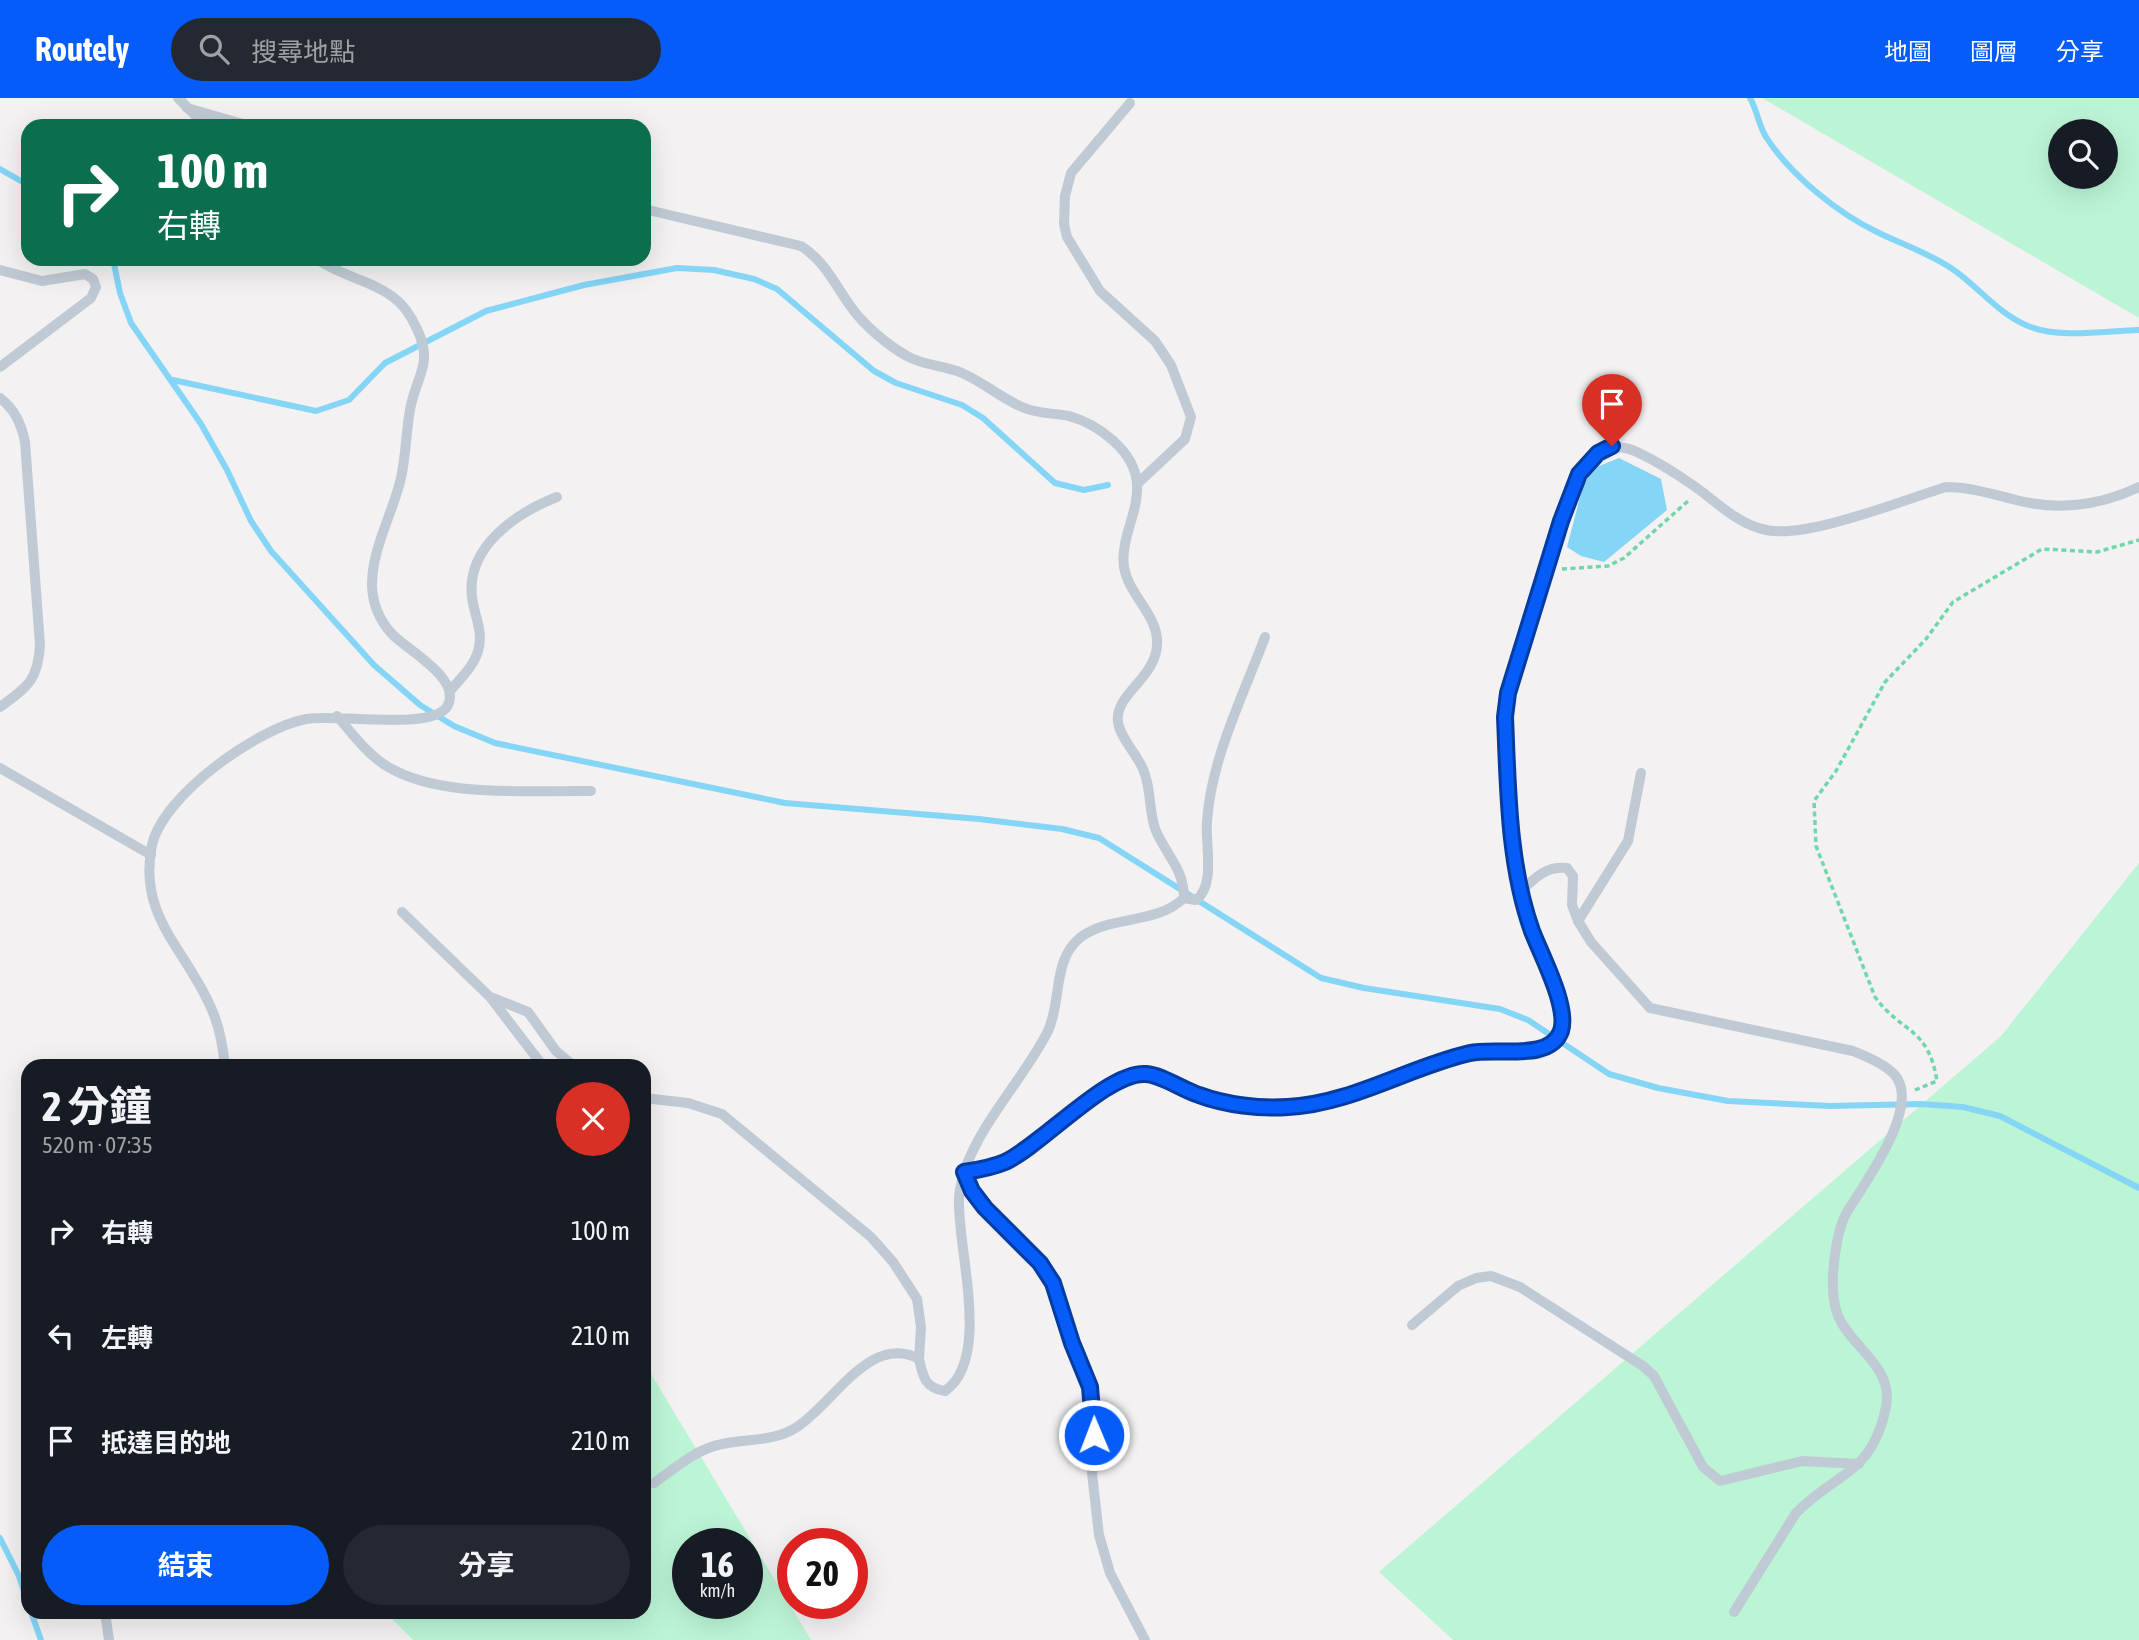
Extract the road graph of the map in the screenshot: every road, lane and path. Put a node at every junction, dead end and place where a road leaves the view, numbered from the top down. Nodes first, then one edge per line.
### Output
1 (178, 98) edge
2 (1130, 103) dead end
3 (187, 108) junction
4 (199, 119) edge
5 (226, 119) edge
6 (651, 211) edge
7 (331, 266) edge
8 (0, 270) edge
9 (0, 367) edge
10 (0, 398) edge
11 (1137, 484) junction
12 (2139, 487) edge
13 (1701, 491) junction
14 (557, 497) dead end
15 (2139, 540) edge
16 (1546, 569) junction
17 (1265, 637) dead end
18 (450, 691) junction
19 (0, 707) edge
20 (337, 716) junction
21 (0, 768) edge
22 (1641, 773) dead end
23 (591, 791) dead end
24 (151, 855) junction
25 (1522, 890) junction
26 (1184, 898) junction
27 (402, 912) dead end
28 (1578, 921) junction
29 (490, 997) junction
30 (224, 1059) edge
31 (538, 1059) edge
32 (566, 1059) edge
33 (1903, 1095) junction
34 (651, 1098) edge
35 (964, 1172) junction
36 (1412, 1325) dead end
37 (919, 1359) junction
38 (1859, 1464) junction
39 (654, 1483) dead end
40 (1734, 1612) dead end
41 (106, 1619) edge
42 (108, 1640) edge
43 (1145, 1640) edge

1 - 3 lane
2 - 11 lane
3 - 4 lane
3 - 5 lane
6 - 11 lane
7 - 18 lane
8 - 9 lane
10 - 19 lane
11 - 26 lane
12 - 13 lane
13 - 16 path
13 - 16 lane
14 - 18 lane
15 - 33 path
16 - 25 lane
17 - 26 lane
18 - 20 lane
20 - 23 lane
20 - 24 lane
21 - 24 lane
22 - 28 lane
24 - 30 lane
25 - 28 lane
25 - 35 lane
26 - 35 lane
27 - 29 lane
28 - 33 lane
29 - 31 lane
29 - 32 lane
33 - 38 lane
34 - 37 lane
35 - 37 lane
35 - 43 lane
36 - 38 lane
37 - 39 lane
38 - 40 lane
41 - 42 lane

